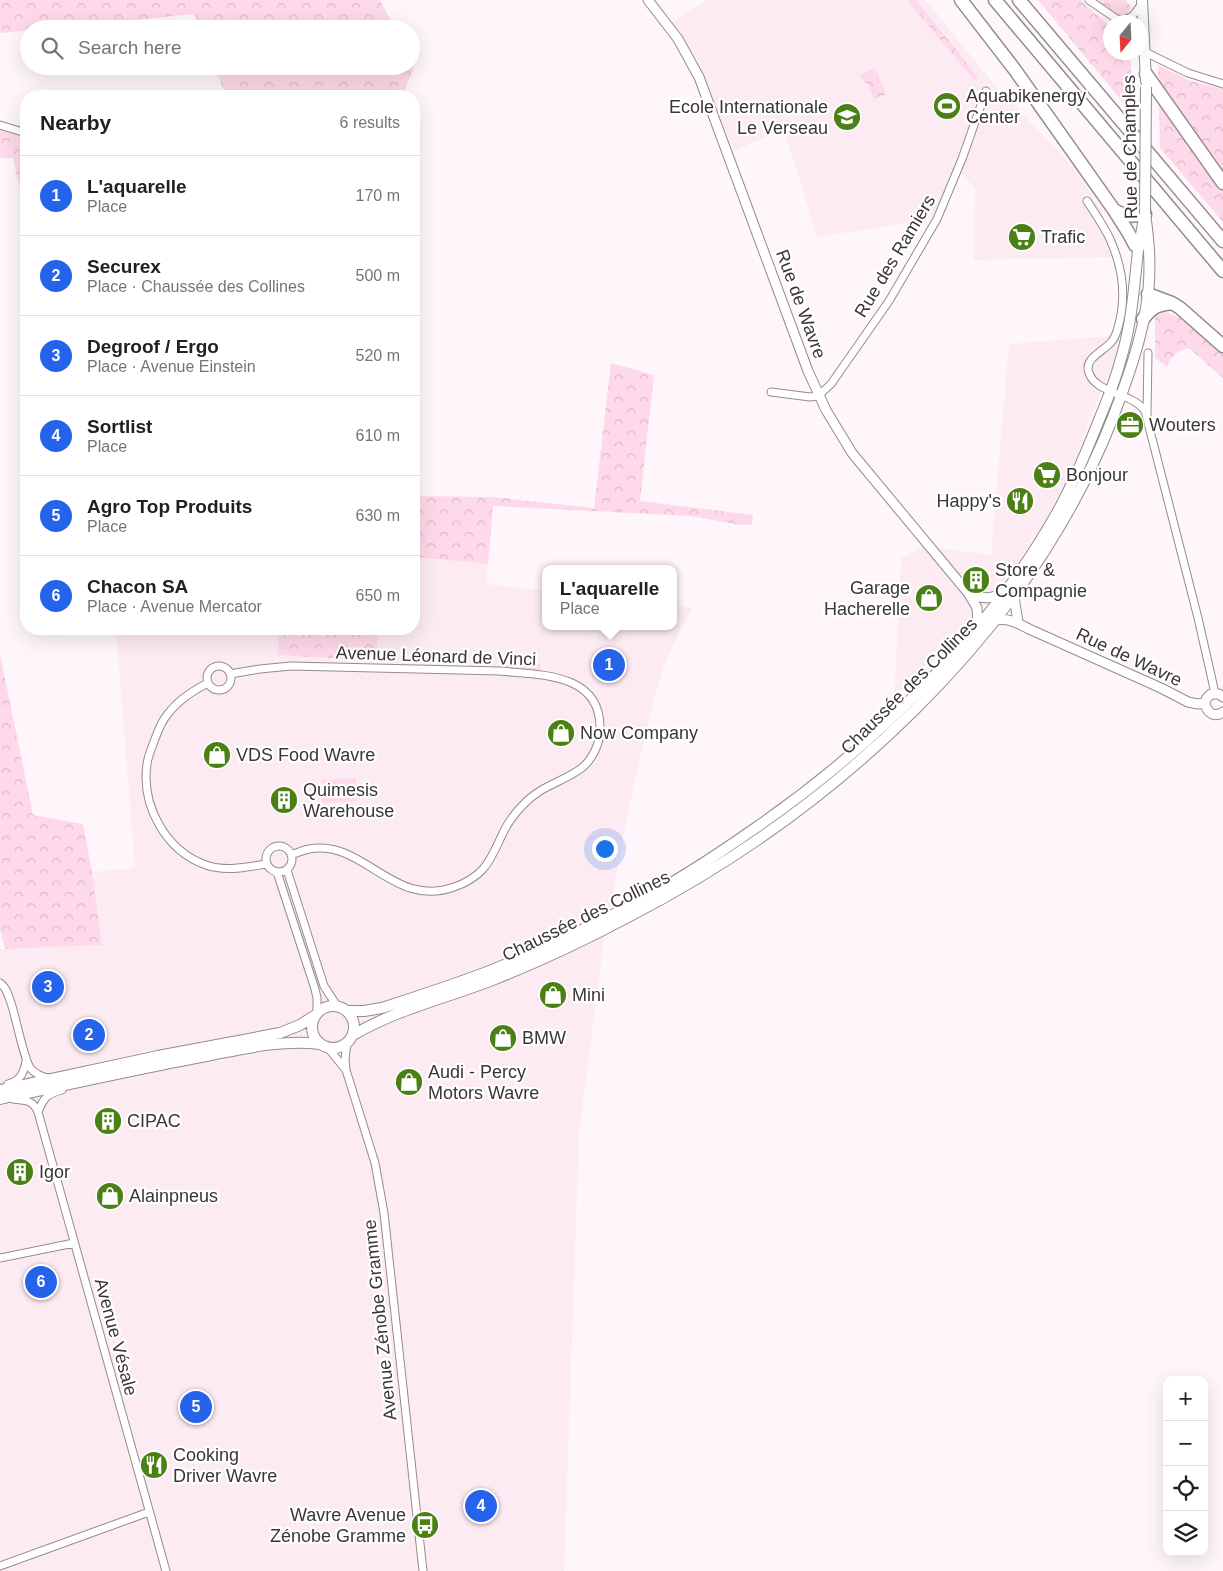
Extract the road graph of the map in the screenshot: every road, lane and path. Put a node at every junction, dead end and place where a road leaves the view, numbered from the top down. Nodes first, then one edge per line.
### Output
1 (648, 0) edge
2 (961, 0) edge
3 (995, 0) edge
4 (1020, 0) edge
5 (1089, 0) edge
6 (1142, 2) edge
7 (1108, 15) edge
8 (1134, 15) edge
9 (1142, 15) edge
10 (1148, 54) edge
11 (1143, 60) edge
12 (1146, 80) junction
13 (1223, 84) edge
14 (986, 91) dead end
15 (0, 125) edge
16 (20, 130) edge
17 (1223, 183) edge
18 (1088, 201) dead end
19 (1114, 210) junction
20 (1145, 214) junction
21 (1145, 232) junction
22 (1223, 241) edge
23 (1138, 247) junction
24 (1223, 271) edge
25 (1148, 294) junction
26 (1172, 303) junction
27 (1143, 319) junction
28 (1223, 346) edge
29 (1148, 352) dead end
30 (1110, 390) junction
31 (771, 392) dead end
32 (1122, 394) junction
33 (818, 396) junction
34 (1147, 418) junction
35 (1010, 593) junction
36 (969, 594) junction
37 (993, 616) junction
38 (1018, 622) junction
39 (978, 626) junction
40 (230, 674) junction
41 (208, 682) junction
42 (1219, 695) edge
43 (1205, 703) junction
44 (1223, 712) edge
45 (291, 855) junction
46 (266, 864) junction
47 (287, 870) junction
48 (277, 872) junction
49 (0, 983) edge
50 (342, 1008) junction
51 (316, 1015) junction
52 (350, 1039) junction
53 (324, 1046) junction
54 (26, 1061) junction
55 (136, 1070) junction
56 (346, 1070) junction
57 (48, 1078) junction
58 (0, 1085) edge
59 (0, 1090) edge
60 (0, 1100) edge
61 (38, 1112) junction
62 (74, 1243) junction
63 (0, 1258) edge
64 (149, 1512) junction
65 (0, 1566) edge
66 (166, 1571) edge
67 (423, 1571) edge

1 - 33 street, Rue de Wavre
2 - 19 highway
3 - 24 highway
4 - 22 highway
5 - 7 street
6 - 8 street
6 - 9 main road, Rue de Champles
10 - 13 street
11 - 12 main road, Rue de Champles
12 - 17 highway
12 - 20 main road, Rue de Champles, bridge
14 - 33 street, Rue des Ramiers
15 - 16 street
18 - 30 street, Rue de Champles
19 - 20 highway
19 - 23 highway
20 - 21 main road, Rue de Champles
21 - 23 main road, Chaussée des Collines
21 - 25 main road
23 - 30 main road, Chaussée des Collines
25 - 26 highway
25 - 27 main road, Chaussée des Collines
26 - 27 highway
26 - 28 highway
27 - 32 main road, Chaussée des Collines
29 - 34 street
30 - 32 street
30 - 35 main road, Chaussée des Collines
31 - 33 street
32 - 34 street
32 - 35 main road, Chaussée des Collines
33 - 36 street, Rue de Wavre
34 - 42 street
35 - 36 street
35 - 37 main road, Chaussée des Collines
35 - 38 street
36 - 39 street, Rue de Wavre
37 - 38 street, Rue de Wavre
37 - 39 main road, Chaussée des Collines
37 - 52 main road, Chaussée des Collines
38 - 43 street, Rue de Wavre
39 - 50 main road, Chaussée des Collines
40 - 41 street, Avenue Léonard de Vinci
40 - 41 street
40 - 45 street, Avenue Léonard de Vinci
41 - 46 street, Avenue Léonard de Vinci
42 - 43 street
43 - 44 street, Rue de Wavre
45 - 46 street, Avenue Léonard de Vinci
45 - 47 street
46 - 48 street
47 - 48 street
47 - 50 street
48 - 51 street
49 - 54 street
50 - 51 main road
50 - 52 main road
51 - 53 main road
51 - 57 main road
52 - 53 main road
52 - 56 street, Avenue Zénobe Gramme
53 - 55 main road
53 - 56 street, Avenue Zénobe Gramme
54 - 57 street
54 - 58 street
55 - 60 main road
55 - 61 street
56 - 67 street, Avenue Zénobe Gramme
57 - 59 main road
60 - 61 street
61 - 62 street, Avenue Vésale
62 - 63 street
62 - 64 street, Avenue Vésale
64 - 65 street
64 - 66 street, Avenue Vésale

